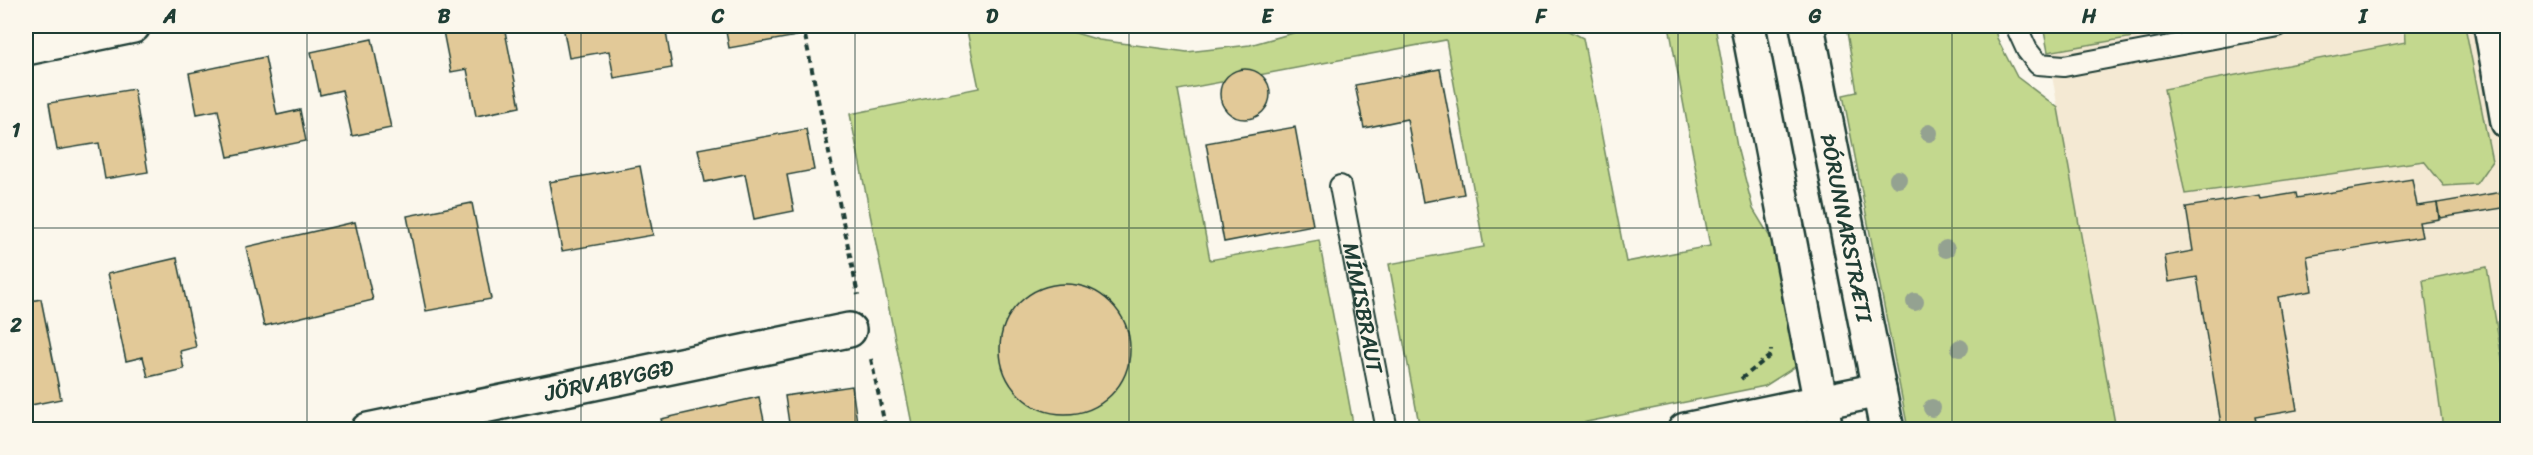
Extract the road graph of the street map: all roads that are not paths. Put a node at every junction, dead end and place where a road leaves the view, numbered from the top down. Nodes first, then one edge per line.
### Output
1 (133, 26) edge
2 (1748, 26) edge
3 (1807, 26) edge
4 (2016, 26) edge
5 (2278, 26) edge
6 (2491, 26) edge
7 (26, 48) edge
8 (2508, 122) edge
9 (1340, 186) dead end
10 (857, 329) road end
11 (1879, 390) junction
12 (1823, 416) edge
13 (368, 429) edge
14 (1387, 429) edge
15 (1685, 429) edge
16 (1887, 429) edge

1 - 7 street
2 - 12 street
3 - 11 street, ÞÓRUNNARSTRÆTI
4 - 5 lane
6 - 8 street
9 - 14 lane, MÍMISBRAUT
10 - 13 street, JÖRVABYGGÐ
11 - 12 street
11 - 16 street, ÞÓRUNNARSTRÆTI
12 - 15 street

